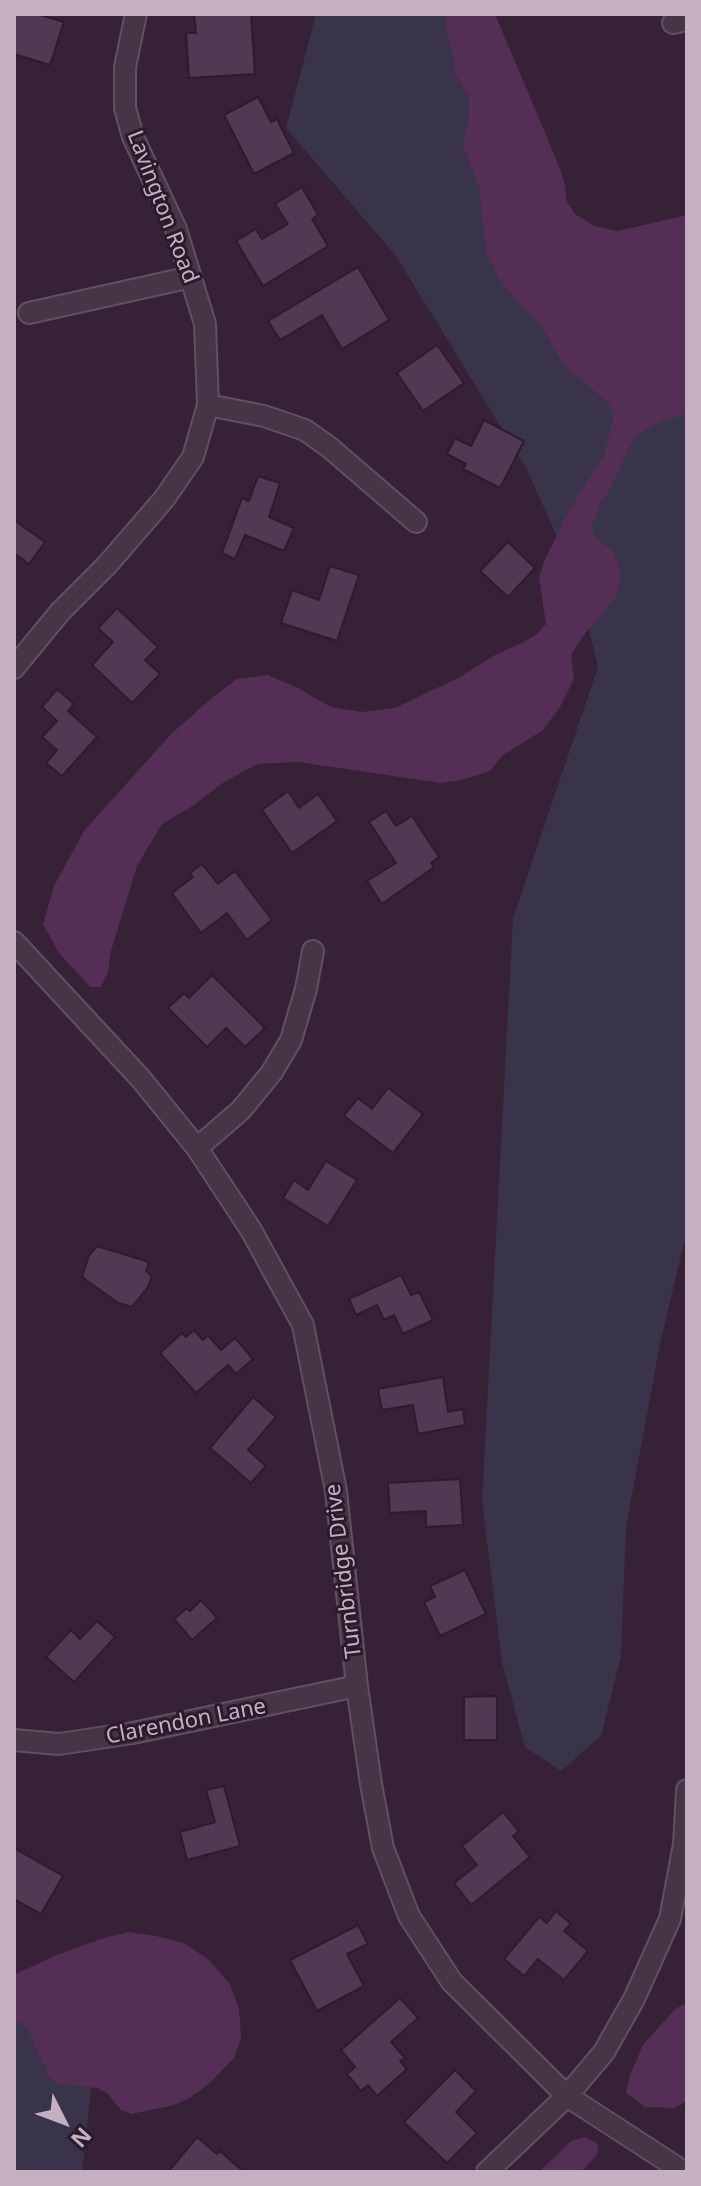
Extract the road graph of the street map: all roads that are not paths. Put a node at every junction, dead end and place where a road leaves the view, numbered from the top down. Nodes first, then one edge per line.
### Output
1 (136, 14) edge
2 (191, 277) junction
3 (29, 313) dead end
4 (208, 405) junction
5 (416, 522) dead end
6 (14, 668) edge
7 (14, 942) edge
8 (313, 951) dead end
9 (197, 1148) junction
10 (357, 1686) junction
11 (14, 1740) edge
12 (687, 1790) edge
13 (567, 2096) junction
14 (487, 2172) edge
15 (684, 2172) edge

1 - 2 street, Lavington Road
2 - 3 street
2 - 4 street, Lavington Road
4 - 5 street
4 - 6 street, Lavington Road
7 - 9 street, Turnbridge Drive
8 - 9 street
9 - 10 street, Turnbridge Drive
10 - 11 street, Clarendon Lane
10 - 13 street, Turnbridge Drive
12 - 13 street
13 - 14 street
13 - 15 street, Turnbridge Drive

